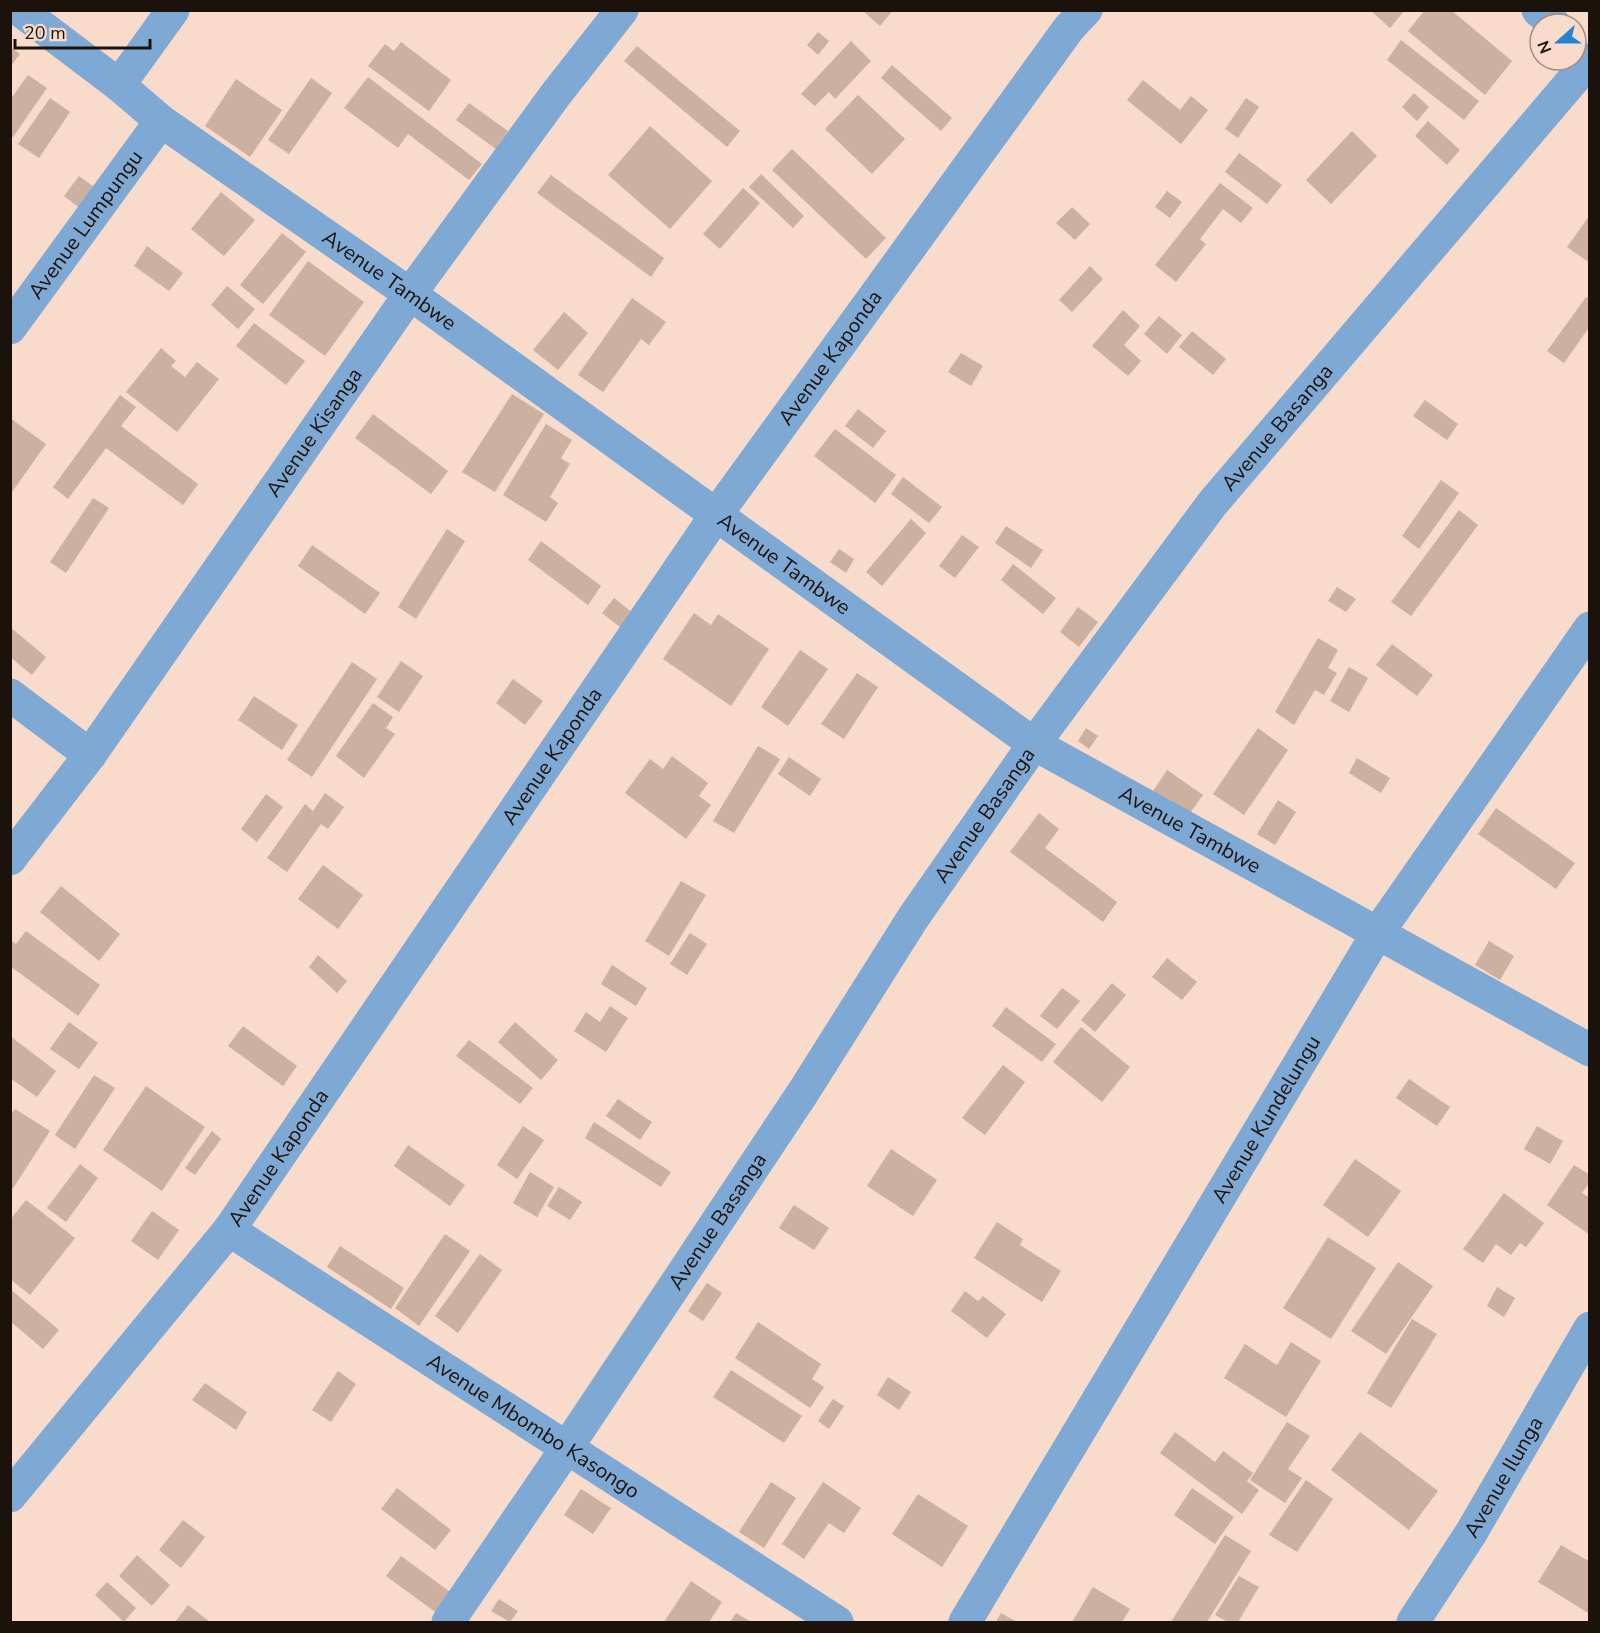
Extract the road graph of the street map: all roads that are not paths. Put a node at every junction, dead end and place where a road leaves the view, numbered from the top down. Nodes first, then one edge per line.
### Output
1 (20, 10) edge
2 (173, 10) edge
3 (622, 10) edge
4 (1086, 10) edge
5 (1590, 60) edge
6 (118, 85) junction
7 (161, 121) junction
8 (410, 294) junction
9 (10, 328) edge
10 (716, 515) junction
11 (1590, 628) edge
12 (10, 694) edge
13 (1034, 744) junction
14 (90, 756) junction
15 (10, 859) edge
16 (1377, 934) junction
17 (1590, 1050) edge
18 (229, 1230) junction
19 (1590, 1328) edge
20 (566, 1449) junction
21 (10, 1496) edge
22 (448, 1623) edge
23 (837, 1623) edge
24 (965, 1623) edge
25 (1413, 1623) edge

1 - 6 street, Avenue Tambwe
2 - 6 street
3 - 8 street, Avenue Kisanga
4 - 10 street, Avenue Kaponda
5 - 13 street, Avenue Basanga
6 - 7 street, Avenue Tambwe
7 - 8 street, Avenue Tambwe
7 - 9 street, Avenue Lumpungu
8 - 10 street, Avenue Tambwe
8 - 14 street, Avenue Kisanga
10 - 13 street, Avenue Tambwe
10 - 18 street, Avenue Kaponda
11 - 16 street, Avenue Kundelungu
12 - 14 street
13 - 16 street, Avenue Tambwe
13 - 20 street, Avenue Basanga
14 - 15 street, Avenue Kisanga
16 - 17 street, Avenue Tambwe
16 - 24 street, Avenue Kundelungu
18 - 20 street, Avenue Mbombo Kasongo
18 - 21 street, Avenue Kaponda
19 - 25 street, Avenue Ilunga
20 - 22 street, Avenue Basanga
20 - 23 street, Avenue Mbombo Kasongo

